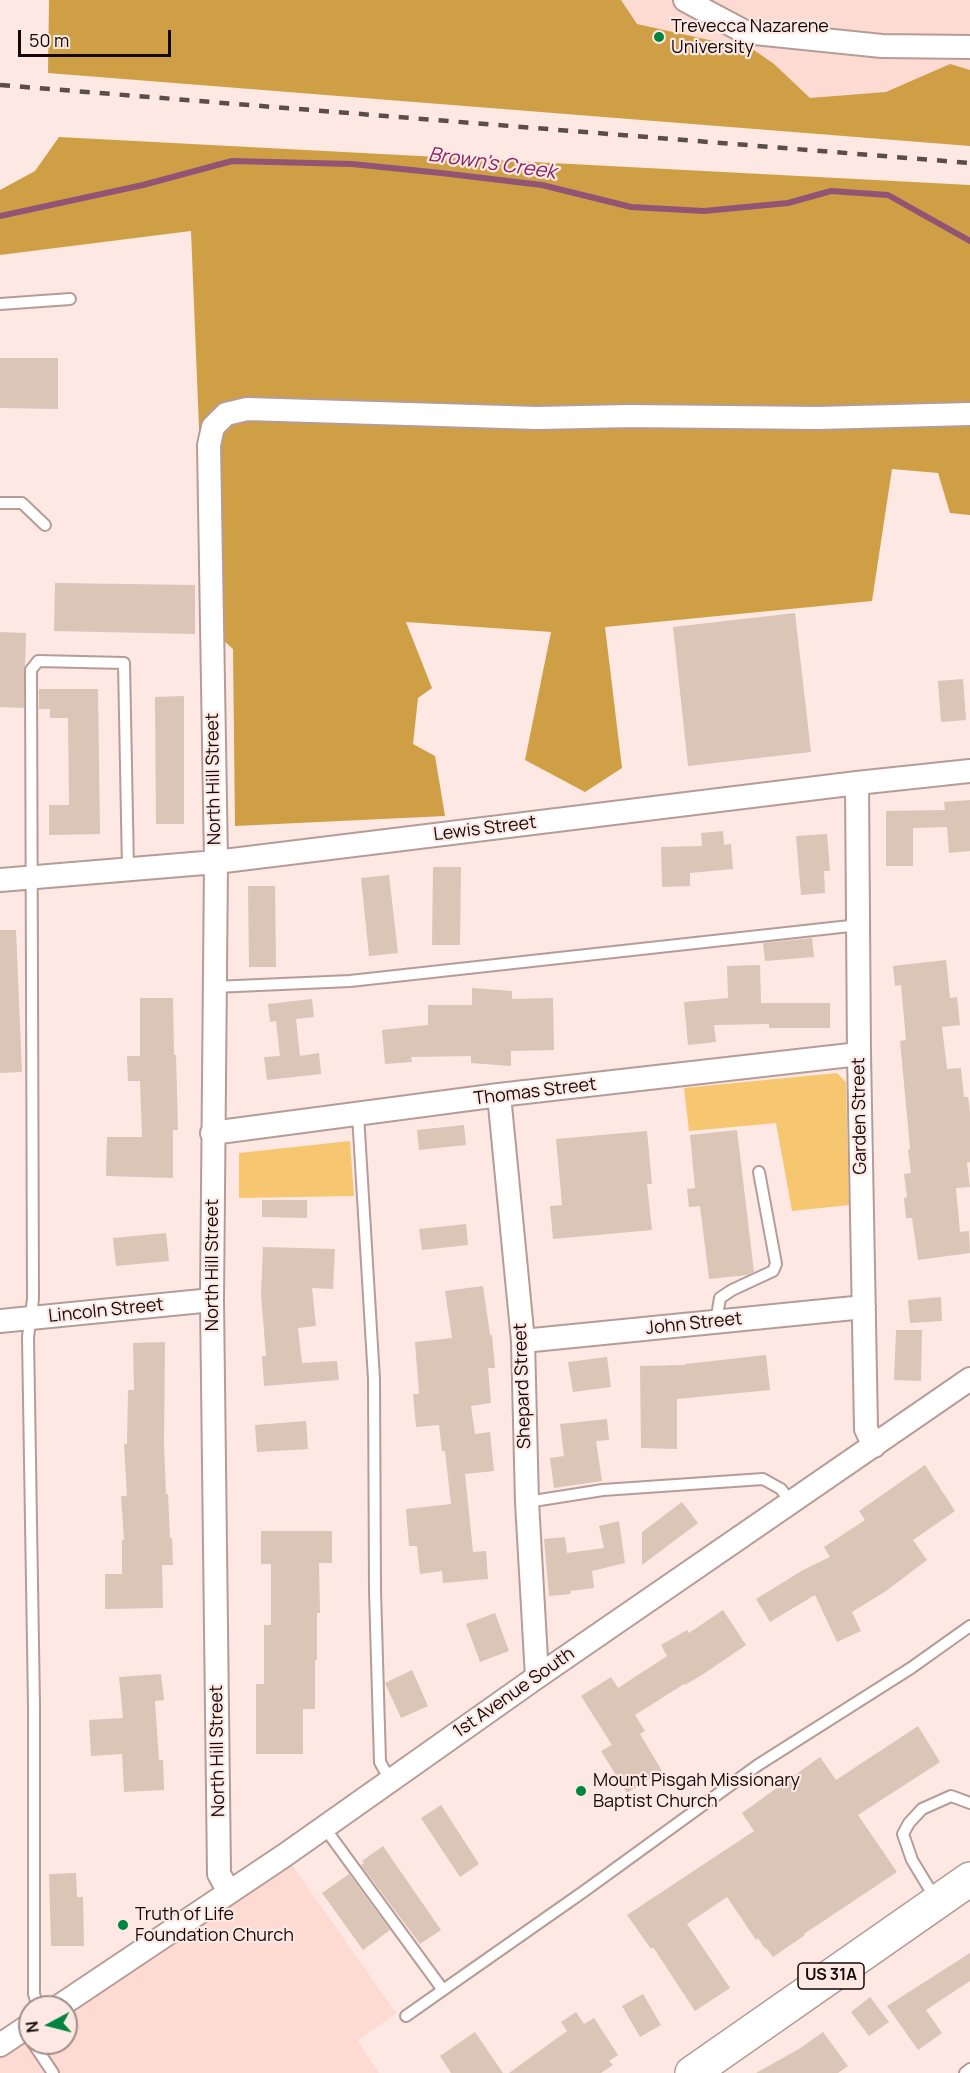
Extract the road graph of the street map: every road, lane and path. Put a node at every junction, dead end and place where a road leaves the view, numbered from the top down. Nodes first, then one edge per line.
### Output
1 (685, 0) edge
2 (970, 47) edge
3 (70, 299) dead end
4 (0, 304) edge
5 (970, 414) edge
6 (0, 503) edge
7 (45, 525) dead end
8 (970, 771) edge
9 (857, 783) junction
10 (216, 862) junction
11 (128, 869) junction
12 (30, 877) junction
13 (0, 879) edge
14 (859, 925) junction
15 (213, 987) junction
16 (859, 1054) junction
17 (499, 1095) junction
18 (358, 1115) junction
19 (212, 1133) junction
20 (759, 1172) dead end
21 (212, 1300) junction
22 (864, 1306) junction
23 (30, 1319) junction
24 (0, 1321) edge
25 (716, 1322) junction
26 (523, 1341) junction
27 (970, 1379) edge
28 (874, 1446) junction
29 (526, 1502) junction
30 (790, 1503) junction
31 (970, 1626) edge
32 (537, 1677) junction
33 (390, 1780) junction
34 (970, 1803) edge
35 (324, 1827) junction
36 (970, 1879) edge
37 (229, 1892) junction
38 (937, 1902) junction
39 (443, 1990) junction
40 (34, 1995) edge
41 (76, 1995) edge
42 (406, 2016) dead end
43 (18, 2038) edge
44 (0, 2045) edge
45 (42, 2055) edge
46 (970, 2069) edge
47 (53, 2073) edge
48 (692, 2073) edge
49 (965, 2073) edge

1 - 2 street
3 - 4 lane
5 - 10 street, North Hill Street
6 - 7 lane
8 - 9 street, Lewis Street
9 - 10 street, Lewis Street
9 - 14 street, Garden Street
10 - 11 street, Lewis Street
10 - 15 street, North Hill Street
11 - 12 street, Lewis Street
11 - 12 lane
12 - 13 street, Lewis Street
12 - 23 lane
14 - 15 lane
14 - 16 street, Garden Street
15 - 19 street, North Hill Street
16 - 17 street, Thomas Street
16 - 22 street, Garden Street
17 - 18 street, Thomas Street
17 - 26 street, Shepard Street
18 - 19 street, Thomas Street
18 - 33 lane
19 - 21 street, North Hill Street
20 - 25 lane
21 - 23 street, Lincoln Street
21 - 37 street, North Hill Street
22 - 25 street, John Street
22 - 28 street, Garden Street
23 - 24 street, Lincoln Street
23 - 40 lane
25 - 26 street, John Street
26 - 29 street, Shepard Street
27 - 28 street, 1st Avenue South
28 - 30 street, 1st Avenue South
29 - 30 lane
29 - 32 street, Shepard Street
30 - 32 street, 1st Avenue South
31 - 39 lane
32 - 33 street, 1st Avenue South
33 - 35 street, 1st Avenue South
34 - 38 lane
35 - 37 street, 1st Avenue South
35 - 39 lane
36 - 38 main road, US 31A
37 - 41 street, 1st Avenue South
38 - 48 main road, US 31A
39 - 42 lane
43 - 44 street
45 - 47 lane
46 - 49 lane

